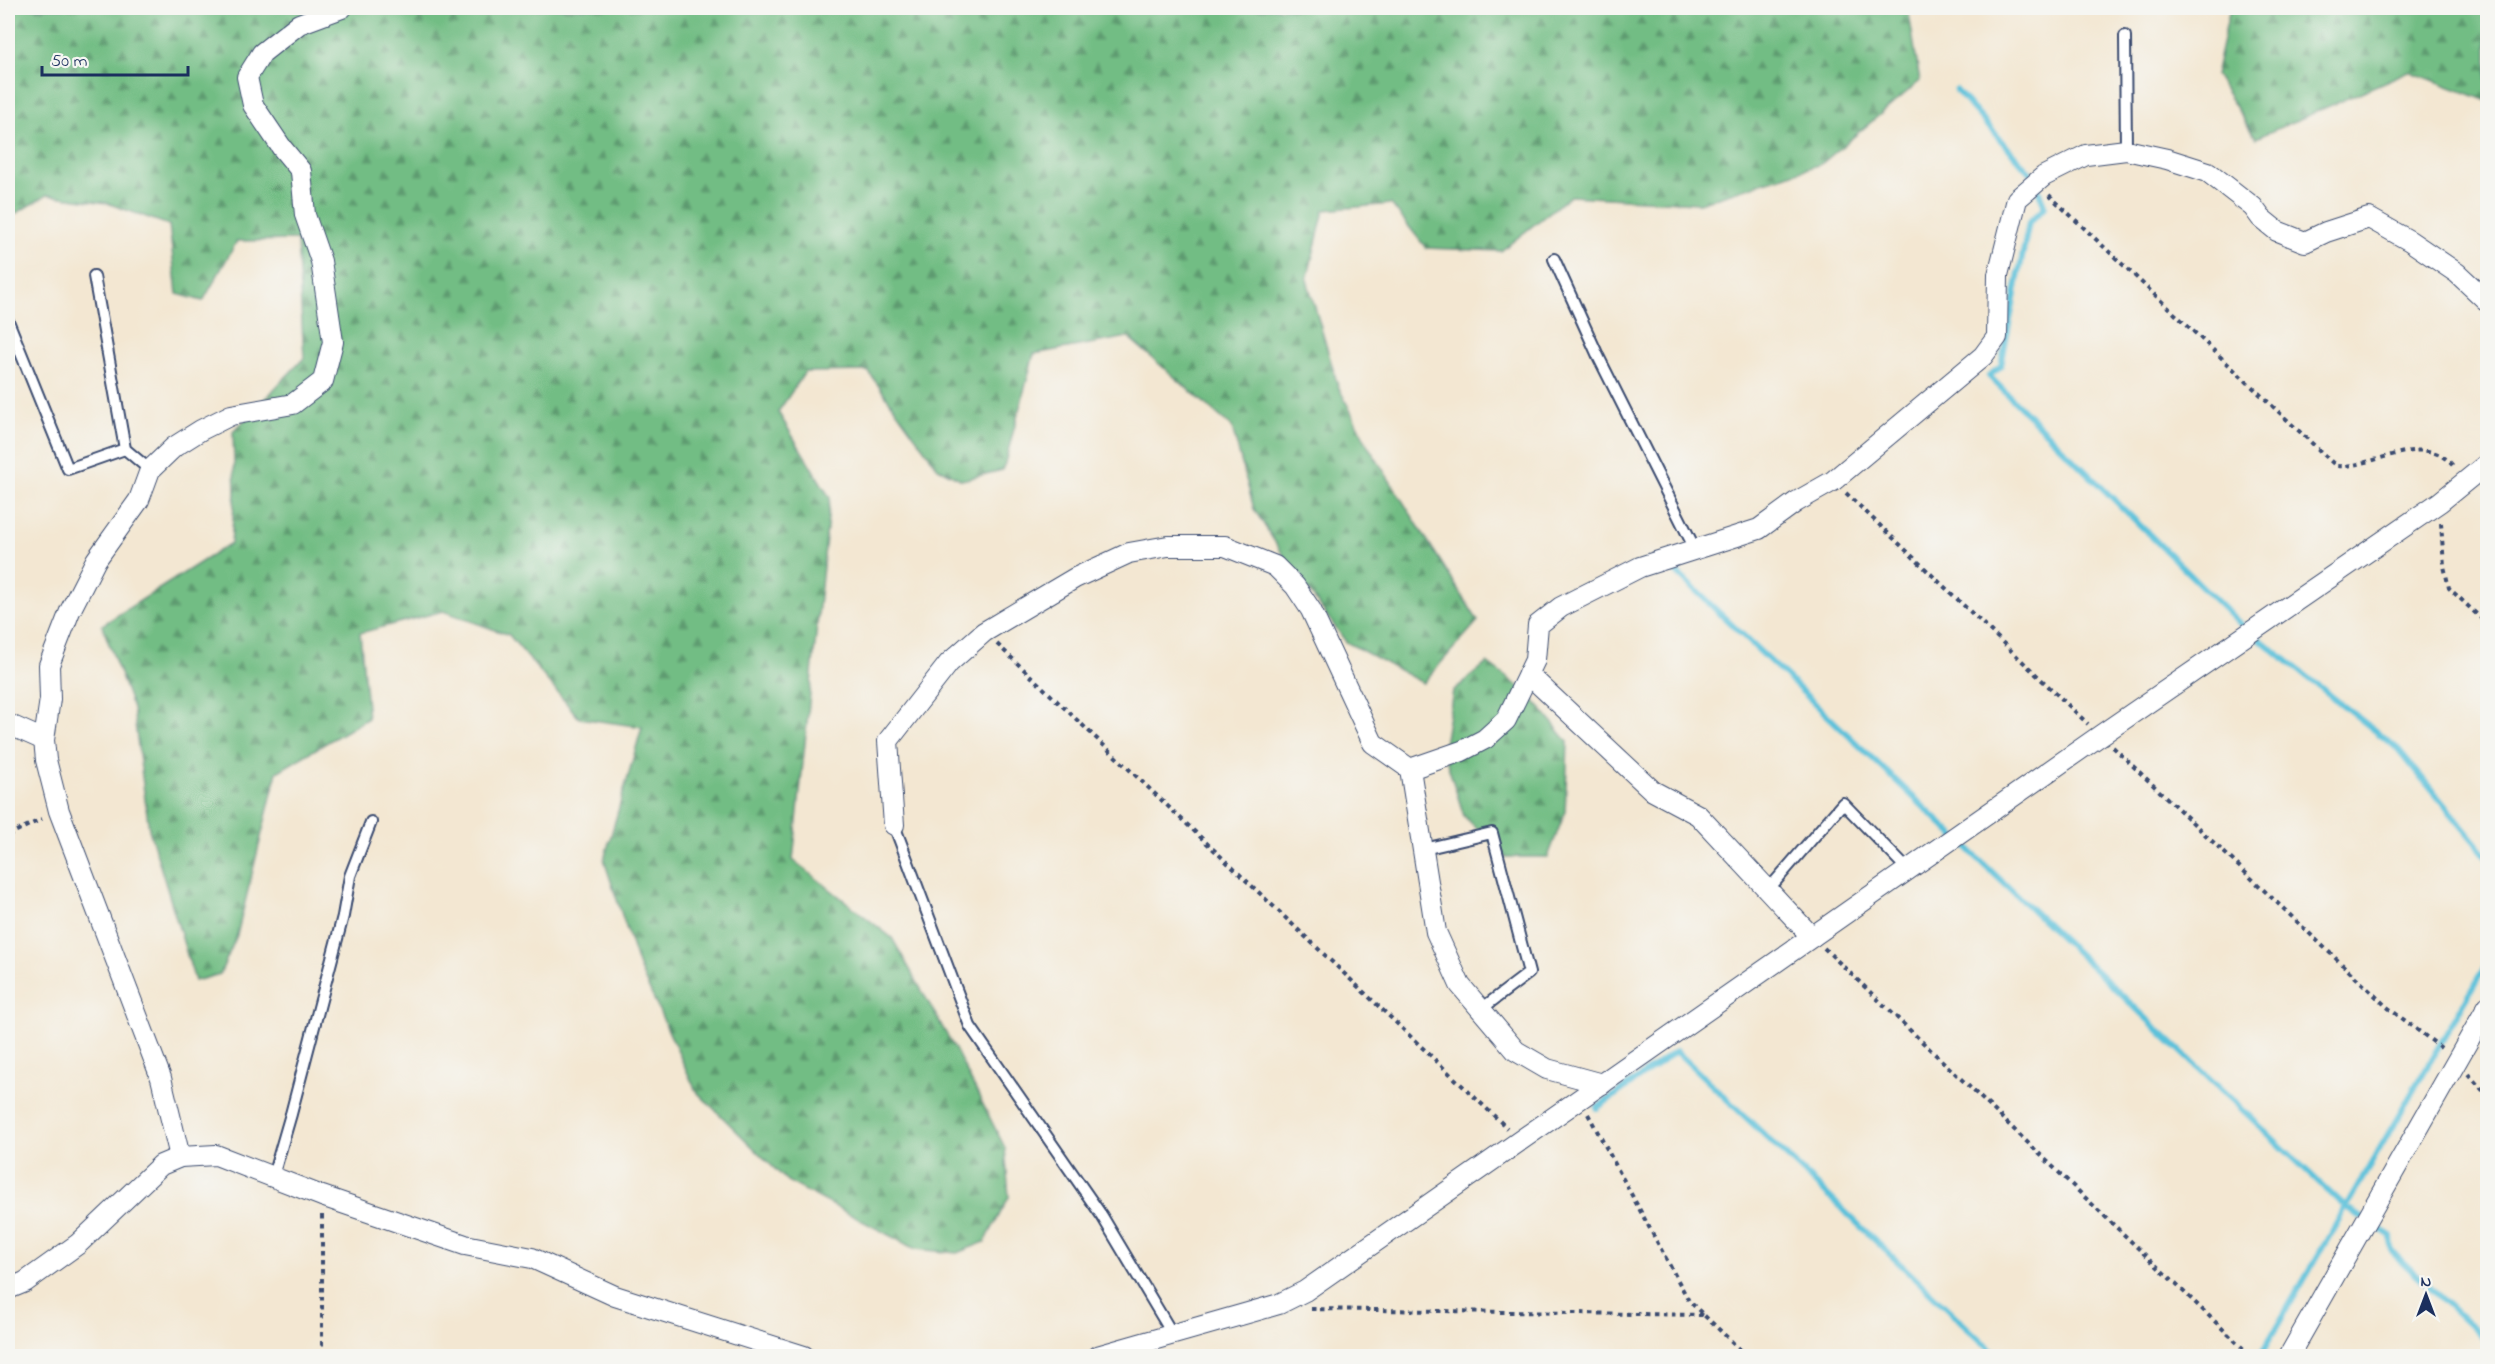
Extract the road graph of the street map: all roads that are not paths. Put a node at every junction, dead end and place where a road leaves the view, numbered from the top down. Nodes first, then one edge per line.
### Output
1 (342, 8) edge
2 (2125, 36) dead end
3 (2126, 150) junction
4 (1554, 259) dead end
5 (94, 276) dead end
6 (2487, 302) edge
7 (8, 321) edge
8 (125, 450) junction
9 (2487, 463) edge
10 (150, 470) junction
11 (1695, 549) junction
12 (1528, 674) junction
13 (8, 724) edge
14 (44, 740) junction
15 (1410, 770) junction
16 (371, 822) dead end
17 (894, 825) joint
18 (1424, 849) junction
19 (1908, 870) junction
20 (1768, 890) junction
21 (1812, 937) junction
22 (2487, 1006) edge
23 (1480, 1010) junction
24 (1602, 1084) junction
25 (180, 1157) junction
26 (273, 1176) junction
27 (8, 1289) edge
28 (1173, 1335) junction
29 (804, 1356) edge
30 (1097, 1356) edge
31 (2289, 1356) edge

1 - 10 street
2 - 3 lane
3 - 6 street
3 - 11 street
4 - 11 lane
5 - 8 lane
7 - 8 lane
8 - 10 lane
9 - 19 street
10 - 14 street
11 - 12 street
12 - 15 street
12 - 20 street
13 - 14 street
14 - 25 street
15 - 17 street
15 - 18 street
16 - 26 lane
17 - 28 lane
18 - 23 street
18 - 23 lane
19 - 20 lane
19 - 21 street
20 - 21 street
21 - 24 street
22 - 31 street
23 - 24 street
24 - 28 street
25 - 26 street
25 - 27 street
26 - 29 street
28 - 30 street

